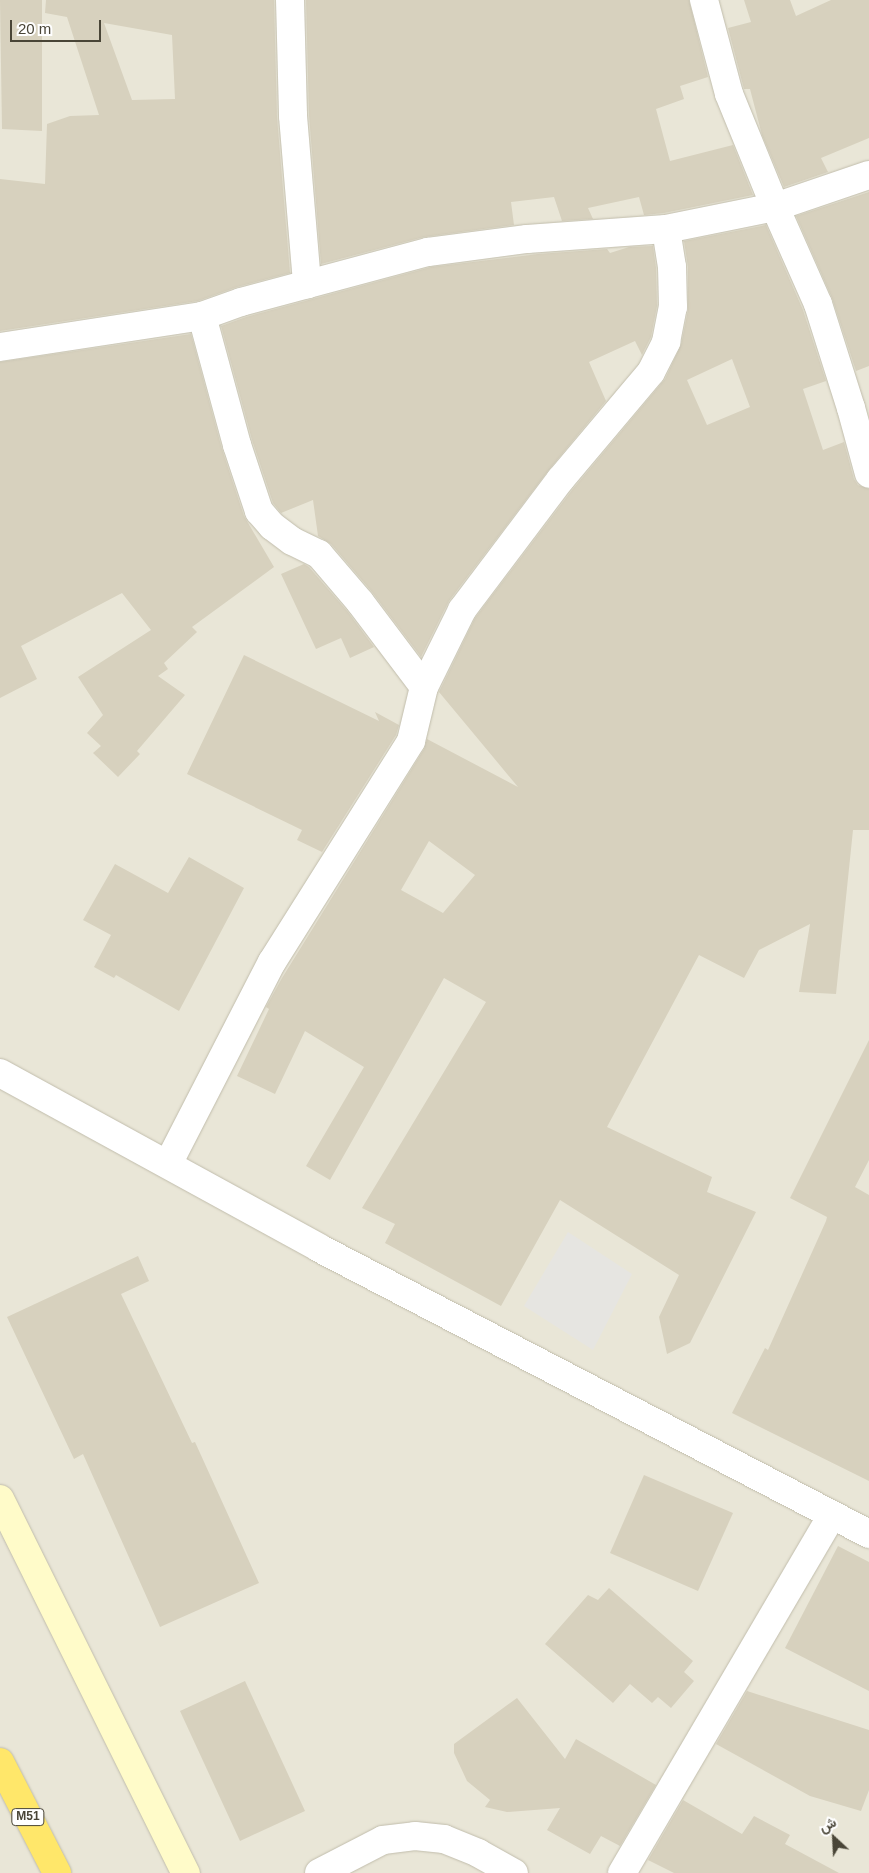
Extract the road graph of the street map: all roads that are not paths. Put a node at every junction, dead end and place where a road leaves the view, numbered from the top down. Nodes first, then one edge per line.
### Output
1 (290, 0) edge
2 (704, 0) edge
3 (869, 174) edge
4 (775, 207) junction
5 (666, 229) junction
6 (307, 284) junction
7 (202, 316) junction
8 (0, 347) edge
9 (869, 474) edge
10 (424, 687) junction
11 (0, 1073) edge
12 (168, 1164) junction
13 (0, 1499) edge
14 (832, 1515) junction
15 (869, 1534) edge
16 (0, 1762) edge
17 (56, 1873) edge
18 (186, 1873) edge
19 (319, 1873) edge
20 (514, 1873) edge
21 (622, 1873) edge

1 - 6 street
2 - 4 street
3 - 4 street
4 - 5 street
4 - 9 street
5 - 6 street
5 - 10 street
6 - 7 street
7 - 8 street
7 - 10 street
10 - 12 street
11 - 12 street
12 - 14 street
13 - 18 main road
14 - 15 street
14 - 21 street
16 - 17 highway, M51
19 - 20 street

